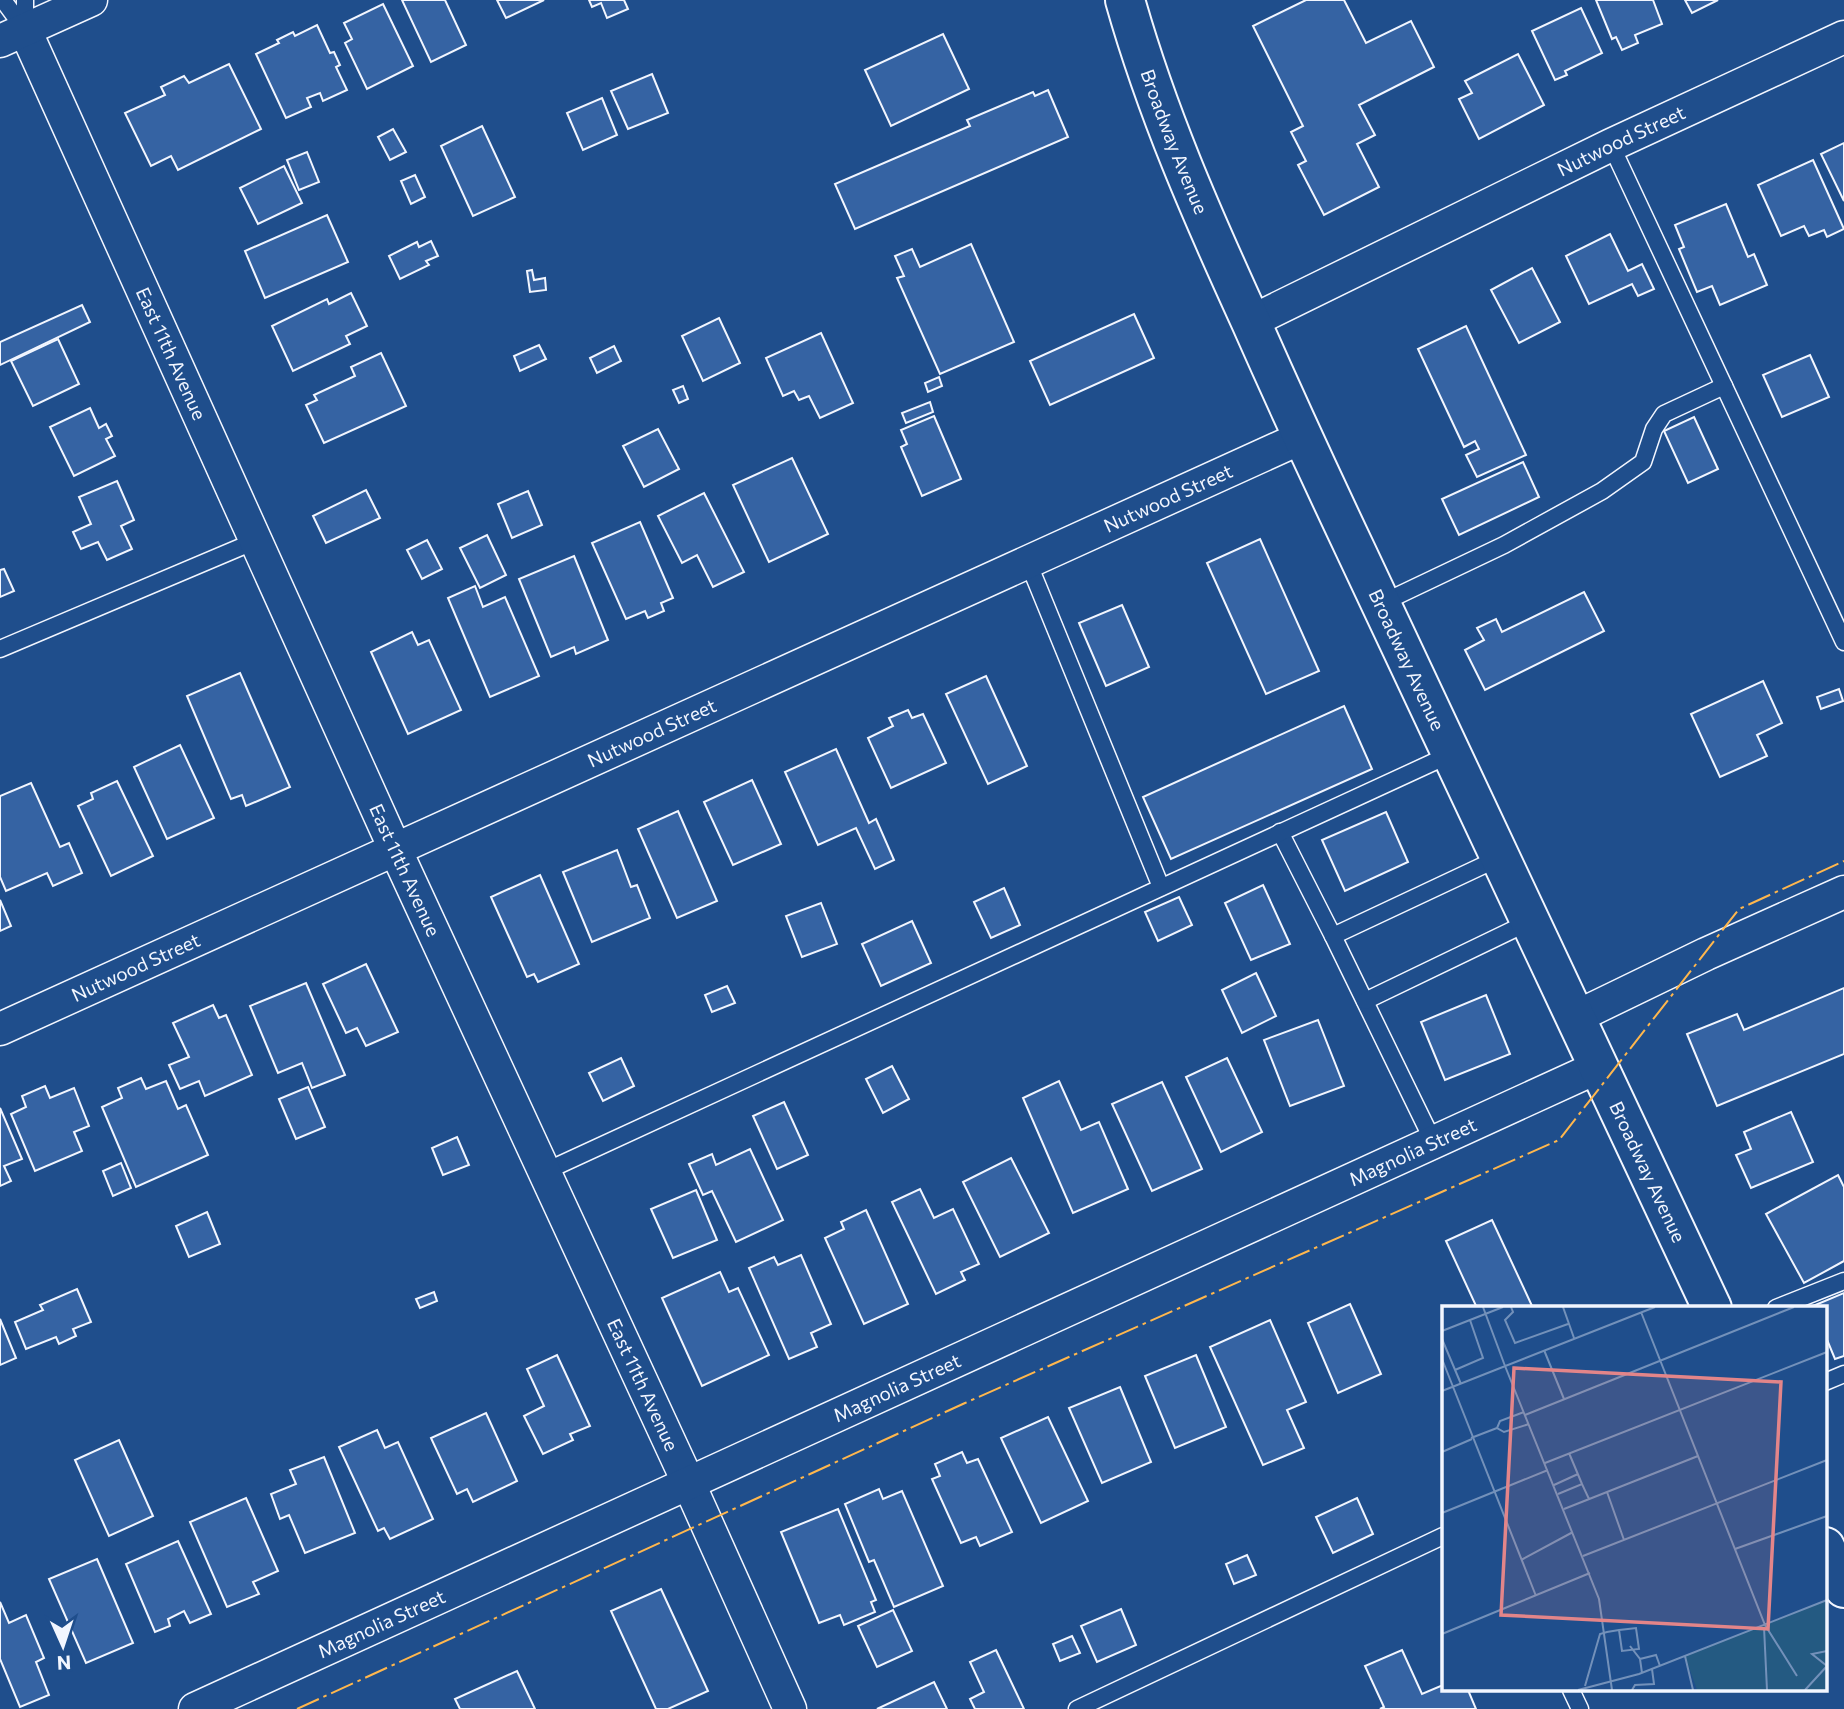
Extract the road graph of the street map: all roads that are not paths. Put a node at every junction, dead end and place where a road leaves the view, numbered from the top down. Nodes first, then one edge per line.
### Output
1 (3, 0) edge
2 (91, 0) edge
3 (1125, 0) edge
4 (17, 24) edge
5 (1844, 37) edge
6 (1611, 145) junction
7 (1251, 322) junction
8 (1724, 386) junction
9 (1303, 437) junction
10 (255, 541) junction
11 (1028, 562) junction
12 (1380, 604) junction
13 (1844, 642) edge
14 (0, 649) edge
15 (1451, 754) junction
16 (1280, 832) junction
17 (395, 849) junction
18 (1499, 858) junction
19 (1161, 887) junction
20 (1844, 892) edge
21 (1529, 922) junction
22 (1333, 936) junction
23 (1365, 1001) junction
24 (1574, 1018) junction
25 (0, 1030) edge
26 (1598, 1068) junction
27 (1434, 1143) junction
28 (544, 1172) junction
29 (1844, 1281) edge
30 (1711, 1306) edge
31 (1781, 1306) edge
32 (1844, 1374) edge
33 (1826, 1382) edge
34 (689, 1484) junction
35 (1442, 1536) edge
36 (1826, 1549) edge
37 (1844, 1588) edge
38 (1572, 1692) edge
39 (195, 1709) edge
40 (790, 1709) edge
41 (1077, 1709) edge
42 (1580, 1709) edge

1 - 4 lane
2 - 4 street
3 - 7 main road, Broadway Avenue
4 - 10 street, East 11th Avenue
5 - 6 street, Nutwood Street
6 - 7 street, Nutwood Street
6 - 8 lane
7 - 9 main road, Broadway Avenue
8 - 12 lane
8 - 13 lane
9 - 11 street, Nutwood Street
9 - 12 main road, Broadway Avenue
10 - 14 lane
10 - 17 street, East 11th Avenue
11 - 17 street, Nutwood Street
11 - 19 lane
12 - 15 main road, Broadway Avenue
15 - 16 lane
15 - 18 main road, Broadway Avenue
16 - 19 lane
16 - 22 lane
17 - 25 street, Nutwood Street
17 - 28 street, East 11th Avenue
18 - 21 main road, Broadway Avenue
18 - 22 lane
19 - 28 lane
20 - 24 street
21 - 23 lane
21 - 24 main road, Broadway Avenue
22 - 23 lane
23 - 27 lane
24 - 26 main road, Broadway Avenue
26 - 27 street, Magnolia Street
26 - 30 main road, Broadway Avenue
27 - 34 street, Magnolia Street
28 - 34 street, East 11th Avenue
29 - 31 lane
32 - 33 lane
34 - 39 street, Magnolia Street
34 - 40 street, East 11th Avenue
35 - 41 lane
36 - 37 main road
38 - 42 lane

